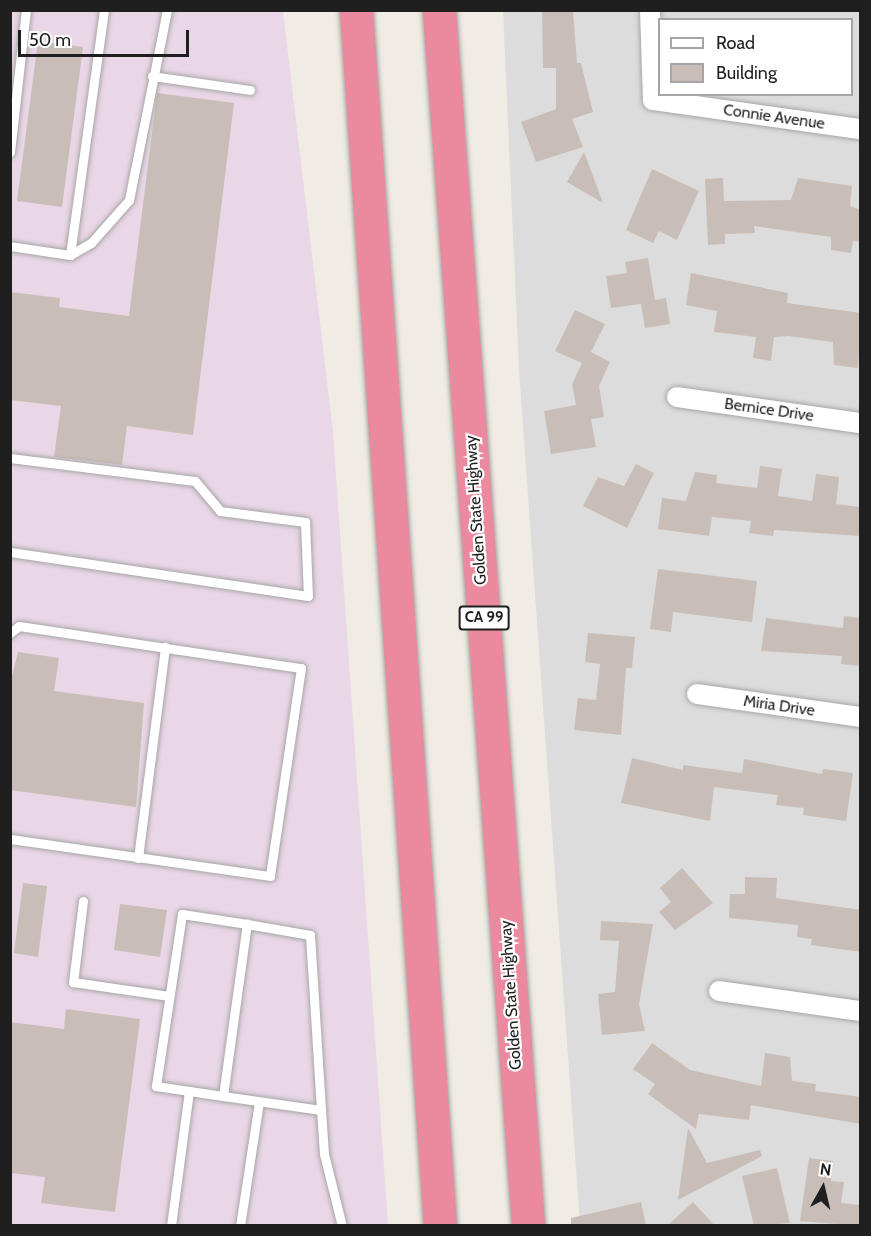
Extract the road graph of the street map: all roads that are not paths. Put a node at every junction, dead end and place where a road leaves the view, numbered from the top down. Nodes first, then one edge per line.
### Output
1 (27, 10) edge
2 (104, 10) edge
3 (167, 10) edge
4 (357, 10) edge
5 (439, 10) edge
6 (650, 10) edge
7 (152, 76) junction
8 (250, 90) dead end
9 (861, 129) edge
10 (10, 152) edge
11 (10, 246) edge
12 (70, 255) junction
13 (677, 397) dead end
14 (861, 423) edge
15 (10, 458) edge
16 (10, 552) edge
17 (10, 633) edge
18 (165, 647) junction
19 (697, 694) dead end
20 (861, 717) edge
21 (10, 839) edge
22 (138, 858) junction
23 (83, 901) dead end
24 (247, 924) junction
25 (719, 991) dead end
26 (170, 996) junction
27 (861, 1011) edge
28 (189, 1091) junction
29 (223, 1096) junction
30 (259, 1102) junction
31 (321, 1110) junction
32 (171, 1226) edge
33 (240, 1226) edge
34 (342, 1226) edge
35 (440, 1226) edge
36 (528, 1226) edge

1 - 10 lane
2 - 12 lane
3 - 7 lane
4 - 35 highway
5 - 36 highway, Golden State Highway / CA 99
6 - 9 street, Connie Avenue
7 - 8 lane
7 - 12 lane
11 - 12 lane
13 - 14 street, Bernice Drive
15 - 16 lane
17 - 18 lane
18 - 22 lane
18 - 22 lane
19 - 20 street, Miria Drive
21 - 22 lane
23 - 26 lane
24 - 26 lane
24 - 29 lane
24 - 31 lane
25 - 27 street
26 - 28 lane
28 - 29 lane
28 - 32 lane
29 - 30 lane
30 - 31 lane
30 - 33 lane
31 - 34 lane

